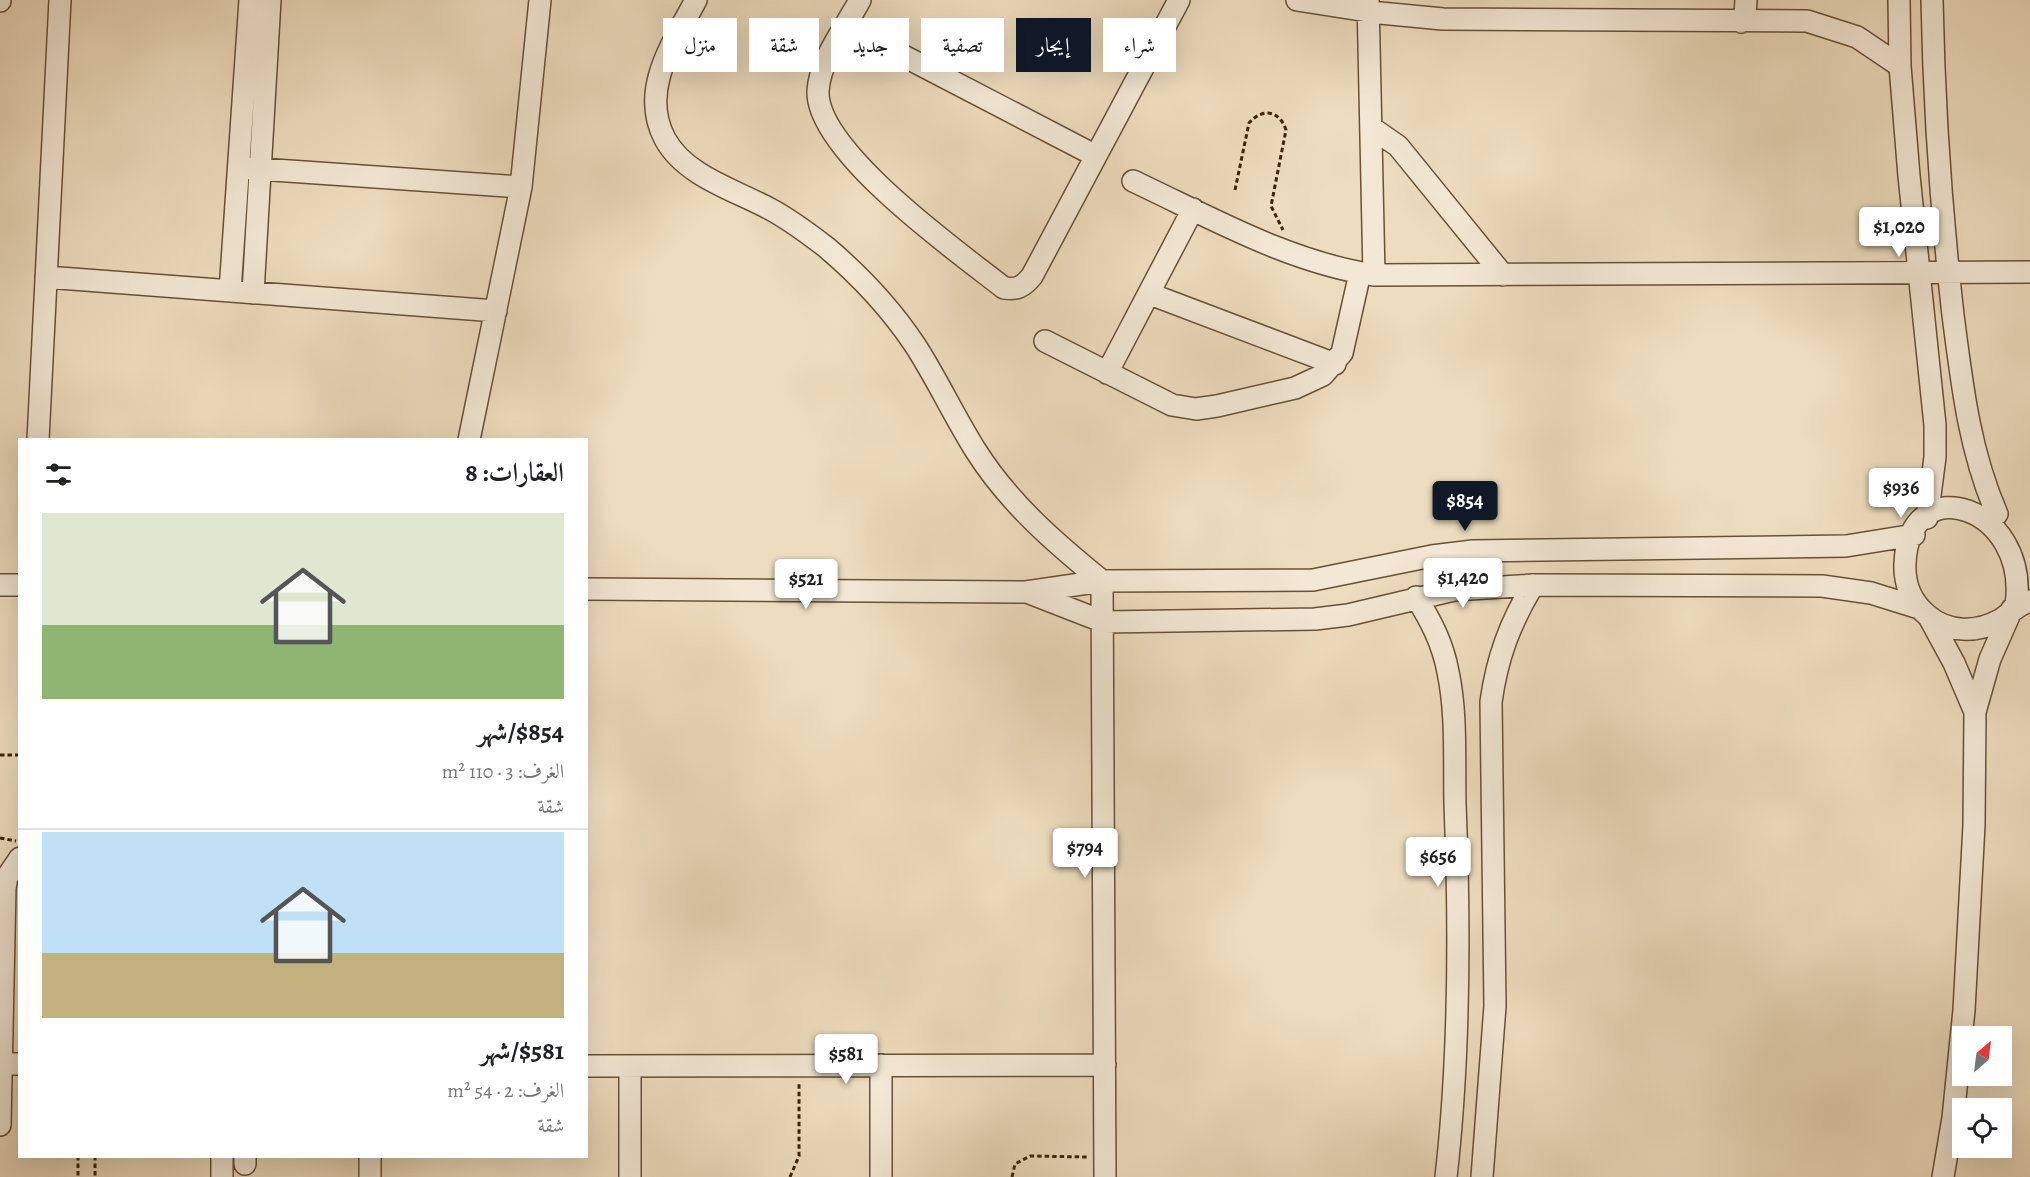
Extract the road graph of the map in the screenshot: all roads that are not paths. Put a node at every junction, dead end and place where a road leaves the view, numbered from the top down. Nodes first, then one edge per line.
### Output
1 (60, 0) edge
2 (250, 0) edge
3 (270, 0) edge
4 (540, 0) edge
5 (696, 0) edge
6 (860, 0) edge
7 (1179, 0) edge
8 (1298, 0) edge
9 (1746, 0) edge
10 (1899, 0) edge
11 (1932, 0) edge
12 (1368, 6) edge
13 (1444, 9) edge
14 (850, 18) edge
15 (1742, 22) junction
16 (831, 53) edge
17 (909, 59) edge
18 (1900, 66) junction
19 (1372, 128) junction
20 (1096, 156) junction
21 (238, 168) junction
22 (259, 169) junction
23 (1133, 181) dead end
24 (521, 188) junction
25 (1193, 209) junction
26 (1948, 271) junction
27 (2030, 272) edge
28 (1367, 274) junction
29 (1920, 274) junction
30 (1503, 275) junction
31 (46, 277) junction
32 (230, 291) junction
33 (253, 293) junction
34 (1150, 294) junction
35 (496, 311) junction
36 (1045, 341) dead end
37 (1335, 364) junction
38 (1107, 374) junction
39 (38, 438) edge
40 (469, 438) edge
41 (1997, 514) junction
42 (1928, 518) junction
43 (1914, 535) junction
44 (1102, 581) junction
45 (0, 585) edge
46 (18, 585) edge
47 (1533, 585) junction
48 (588, 589) edge
49 (1026, 592) junction
50 (1416, 597) junction
51 (2019, 605) edge
52 (1924, 612) junction
53 (1104, 622) junction
54 (1975, 711) junction
55 (18, 861) edge
56 (11, 963) edge
57 (2, 987) edge
58 (881, 1065) junction
59 (1104, 1065) junction
60 (588, 1066) edge
61 (630, 1066) junction
62 (6, 1071) edge
63 (0, 1125) edge
64 (222, 1158) edge
65 (370, 1158) edge
66 (1105, 1167) edge
67 (222, 1177) edge
68 (370, 1177) edge
69 (630, 1177) edge
70 (881, 1177) edge
71 (1446, 1177) edge
72 (1482, 1177) edge
73 (1943, 1177) edge

1 - 31 street
2 - 21 street
3 - 22 street
4 - 24 street
5 - 44 street
6 - 14 street
7 - 20 street
8 - 12 street
9 - 15 street
10 - 18 street
11 - 26 street
12 - 13 street
12 - 19 street
13 - 15 street
15 - 18 street
16 - 20 street
17 - 20 street
18 - 29 street
19 - 28 street
19 - 30 street
21 - 22 street
21 - 32 street
22 - 24 street
22 - 33 street
23 - 25 street
24 - 35 street
25 - 28 street
25 - 34 street
26 - 27 street
26 - 29 street
26 - 41 street
28 - 30 street
28 - 37 street
29 - 30 street
29 - 42 street
31 - 32 street
31 - 39 street
32 - 33 street
33 - 35 street
34 - 37 street
34 - 38 street
35 - 40 street
36 - 38 street
37 - 38 street
41 - 42 street
41 - 51 street
42 - 43 street
43 - 44 street
43 - 52 street
44 - 49 street
44 - 53 street
45 - 46 street
47 - 50 street
47 - 52 street
47 - 72 street
48 - 49 street
49 - 53 street
50 - 53 street
50 - 71 street
51 - 52 street
51 - 54 street
52 - 54 street
53 - 59 street
54 - 73 street
55 - 56 street
56 - 57 street
57 - 62 street
58 - 59 street
58 - 61 street
58 - 70 street
59 - 66 street
60 - 61 street
61 - 69 street
62 - 63 street
64 - 67 street
65 - 68 street

